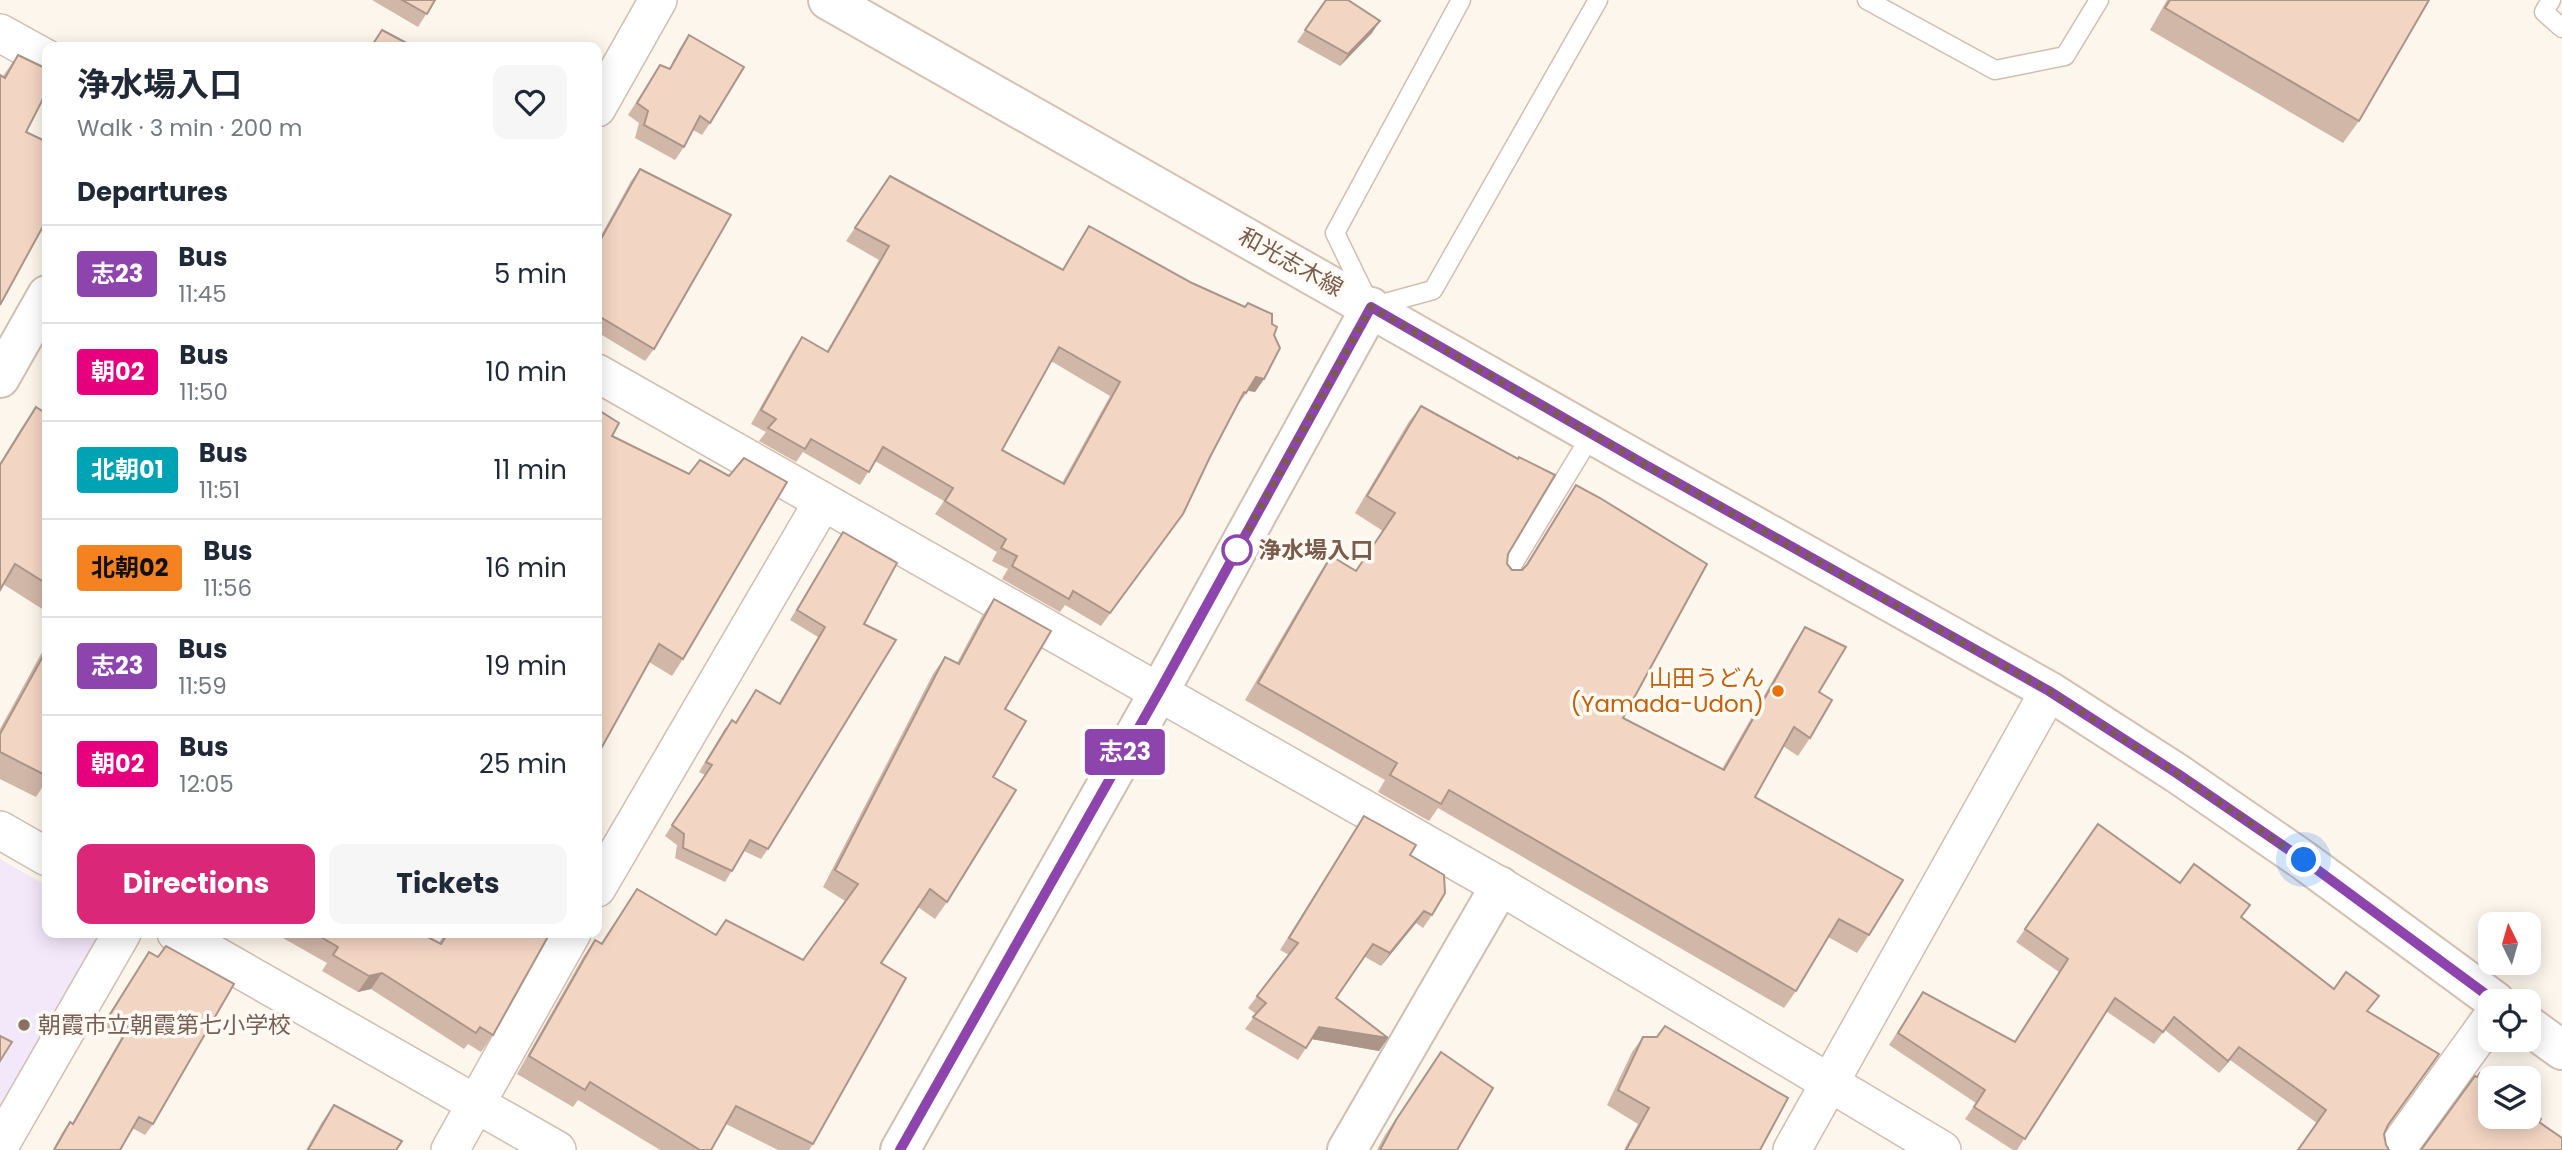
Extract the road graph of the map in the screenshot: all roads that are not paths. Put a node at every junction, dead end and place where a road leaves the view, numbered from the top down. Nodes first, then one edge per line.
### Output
1 (658, 0) edge
2 (828, 0) edge
3 (1461, 0) edge
4 (1598, 0) edge
5 (1867, 0) edge
6 (2099, 0) edge
7 (2551, 0) edge
8 (2562, 28) edge
9 (0, 33) edge
10 (42, 56) edge
11 (602, 99) edge
12 (42, 304) edge
13 (1371, 307) junction
14 (602, 376) edge
15 (0, 378) edge
16 (1592, 434) junction
17 (822, 503) junction
18 (1504, 577) edge
19 (2049, 691) junction
20 (1159, 692) junction
21 (0, 830) edge
22 (42, 855) edge
23 (602, 879) edge
24 (1500, 886) junction
25 (119, 938) edge
26 (185, 938) edge
27 (569, 938) edge
28 (2479, 989) edge
29 (2541, 1035) edge
30 (2478, 1037) edge
31 (2562, 1050) edge
32 (1830, 1083) junction
33 (477, 1104) junction
34 (0, 1144) edge
35 (450, 1150) edge
36 (558, 1150) edge
37 (900, 1150) edge
38 (1347, 1150) edge
39 (1791, 1150) edge
40 (1942, 1150) edge
41 (2396, 1150) edge

1 - 11 street
2 - 13 main road, 和光志木線
3 - 13 lane
4 - 13 lane
5 - 6 lane
7 - 8 lane
9 - 10 street
12 - 15 main road
13 - 16 main road, 和光志木線
13 - 20 main road
14 - 17 street
16 - 18 lane
16 - 19 main road, 和光志木線
17 - 20 street
17 - 23 street
19 - 28 main road, 和光志木線
19 - 32 street
20 - 24 street
20 - 37 main road
21 - 22 street
24 - 32 street
24 - 38 main road
25 - 34 street
26 - 33 street
27 - 33 street
29 - 31 main road
30 - 41 street
32 - 39 street
32 - 40 street
33 - 35 street
33 - 36 street

